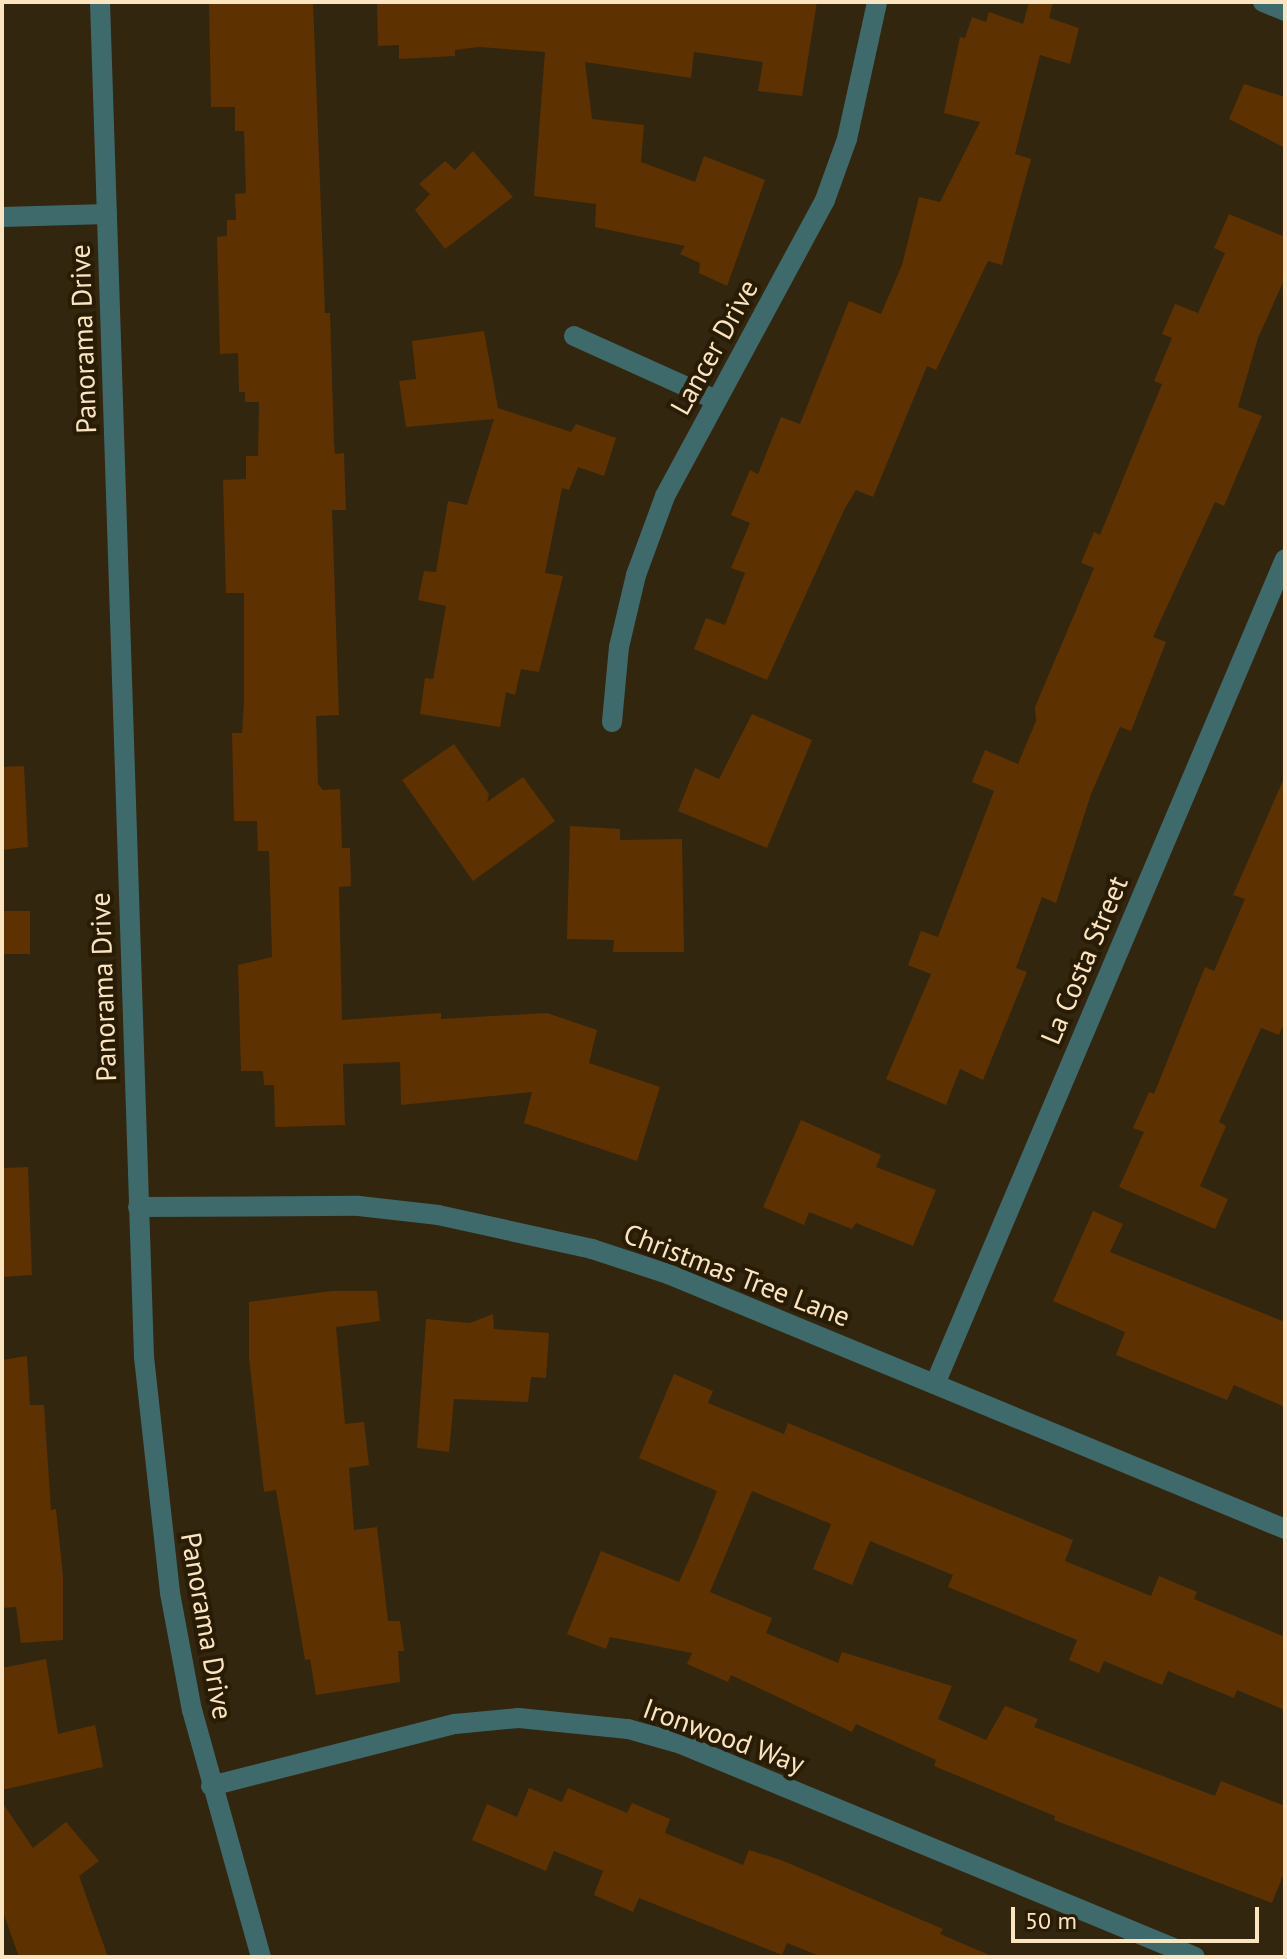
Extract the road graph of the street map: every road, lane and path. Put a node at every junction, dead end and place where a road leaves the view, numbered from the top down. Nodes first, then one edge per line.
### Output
1 (100, 2) edge
2 (877, 2) edge
3 (1263, 2) edge
4 (1285, 11) edge
5 (107, 214) junction
6 (2, 217) edge
7 (574, 336) dead end
8 (716, 400) junction
9 (1285, 559) edge
10 (612, 722) dead end
11 (138, 1207) junction
12 (935, 1384) junction
13 (1285, 1529) edge
14 (211, 1786) junction
15 (261, 1957) edge
16 (1195, 1957) edge

1 - 5 street, Panorama Drive
2 - 8 street, Lancer Drive
3 - 4 street
5 - 6 street
5 - 11 street, Panorama Drive
7 - 8 street
8 - 10 street, Lancer Drive
9 - 12 street, La Costa Street
11 - 12 street, Christmas Tree Lane
11 - 14 street, Panorama Drive
12 - 13 street, Christmas Tree Lane
14 - 15 street, Panorama Drive
14 - 16 street, Ironwood Way

